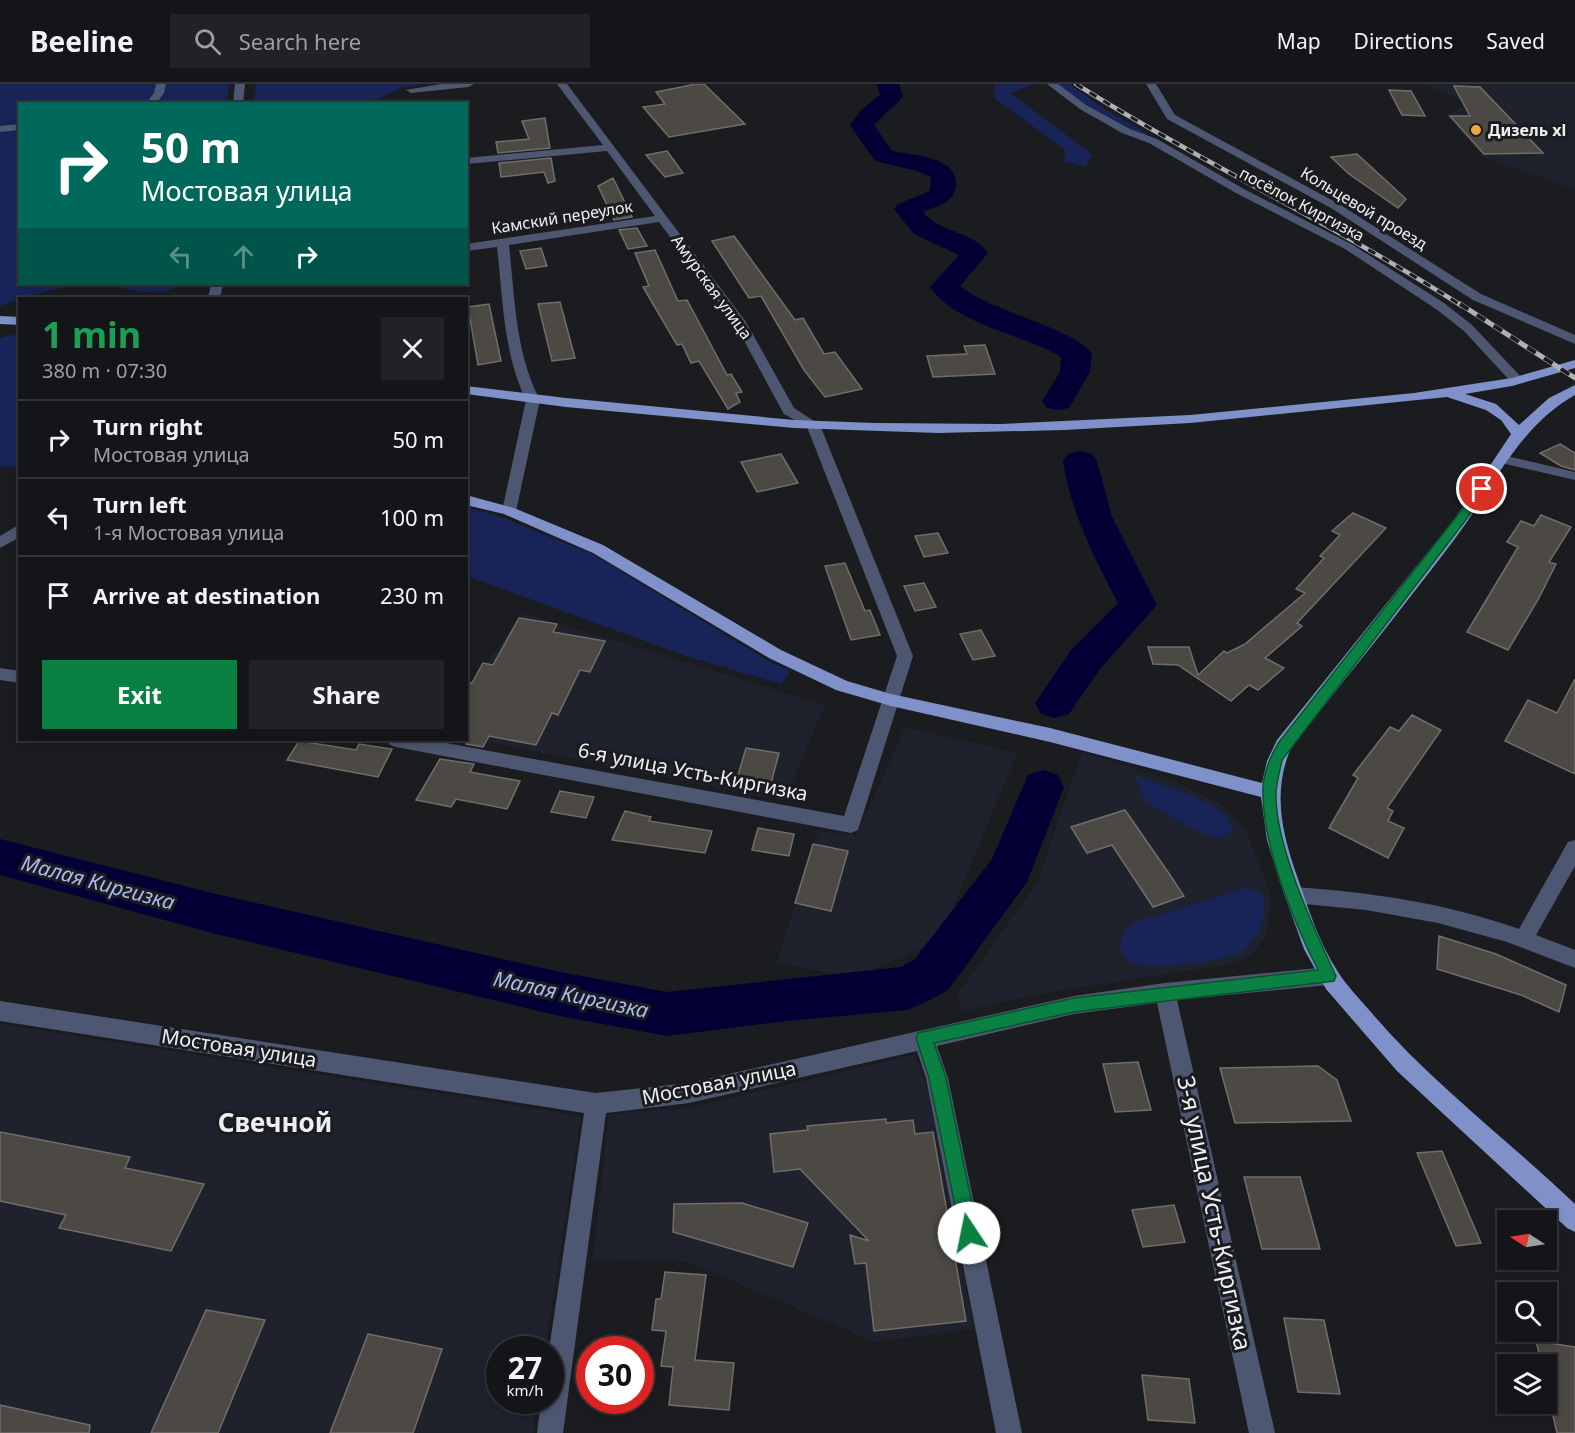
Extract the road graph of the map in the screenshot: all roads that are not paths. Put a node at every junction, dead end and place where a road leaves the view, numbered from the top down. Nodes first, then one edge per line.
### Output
1 (161, 84) edge
2 (240, 84) edge
3 (470, 84) edge
4 (562, 84) edge
5 (1052, 84) edge
6 (1151, 84) edge
7 (411, 90) dead end
8 (152, 102) edge
9 (238, 102) edge
10 (18, 127) edge
11 (0, 129) edge
12 (609, 148) junction
13 (468, 161) edge
14 (662, 218) junction
15 (504, 244) junction
16 (468, 248) edge
17 (0, 320) edge
18 (18, 321) edge
19 (1575, 340) edge
20 (1575, 364) edge
21 (1517, 380) junction
22 (1575, 389) edge
23 (468, 390) edge
24 (1434, 395) junction
25 (533, 400) junction
26 (813, 425) junction
27 (1517, 433) junction
28 (1502, 459) junction
29 (1575, 476) edge
30 (468, 501) edge
31 (509, 511) junction
32 (18, 530) edge
33 (0, 543) edge
34 (0, 674) edge
35 (18, 677) edge
36 (891, 700) junction
37 (401, 741) edge
38 (1269, 792) junction
39 (1575, 848) edge
40 (1294, 895) junction
41 (1525, 936) junction
42 (1575, 959) edge
43 (1329, 976) junction
44 (1165, 992) junction
45 (0, 1011) edge
46 (924, 1038) junction
47 (596, 1104) junction
48 (1575, 1220) edge
49 (550, 1433) edge
50 (1010, 1433) edge
51 (1262, 1433) edge

1 - 8 street
2 - 9 street
3 - 7 street
4 - 12 street, Амурская улица
5 - 21 street, посёлок Киргизка
6 - 19 street, Кольцевой проезд
10 - 11 street
12 - 13 street
12 - 14 street, Амурская улица
14 - 15 street, Камский переулок
14 - 26 street, Амурская улица
15 - 16 street, Камский переулок
15 - 25 street
17 - 18 main road
20 - 21 main road
21 - 24 main road
22 - 27 main road
23 - 25 main road
24 - 26 main road
24 - 27 main road
25 - 26 main road
25 - 31 street
26 - 36 street
27 - 28 main road
28 - 29 street
28 - 38 main road
30 - 31 main road
31 - 36 main road
32 - 33 street
34 - 35 street
36 - 37 street, 6-я улица Усть-Киргизка
36 - 38 main road
38 - 40 main road
39 - 41 street
40 - 41 street
40 - 43 main road
41 - 42 street
43 - 44 street, Мостовая улица
43 - 48 main road
44 - 46 street, Мостовая улица
44 - 51 street, 3-я улица Усть-Киргизка
45 - 47 street, Мостовая улица
46 - 47 street, Мостовая улица
46 - 50 street
47 - 49 street

